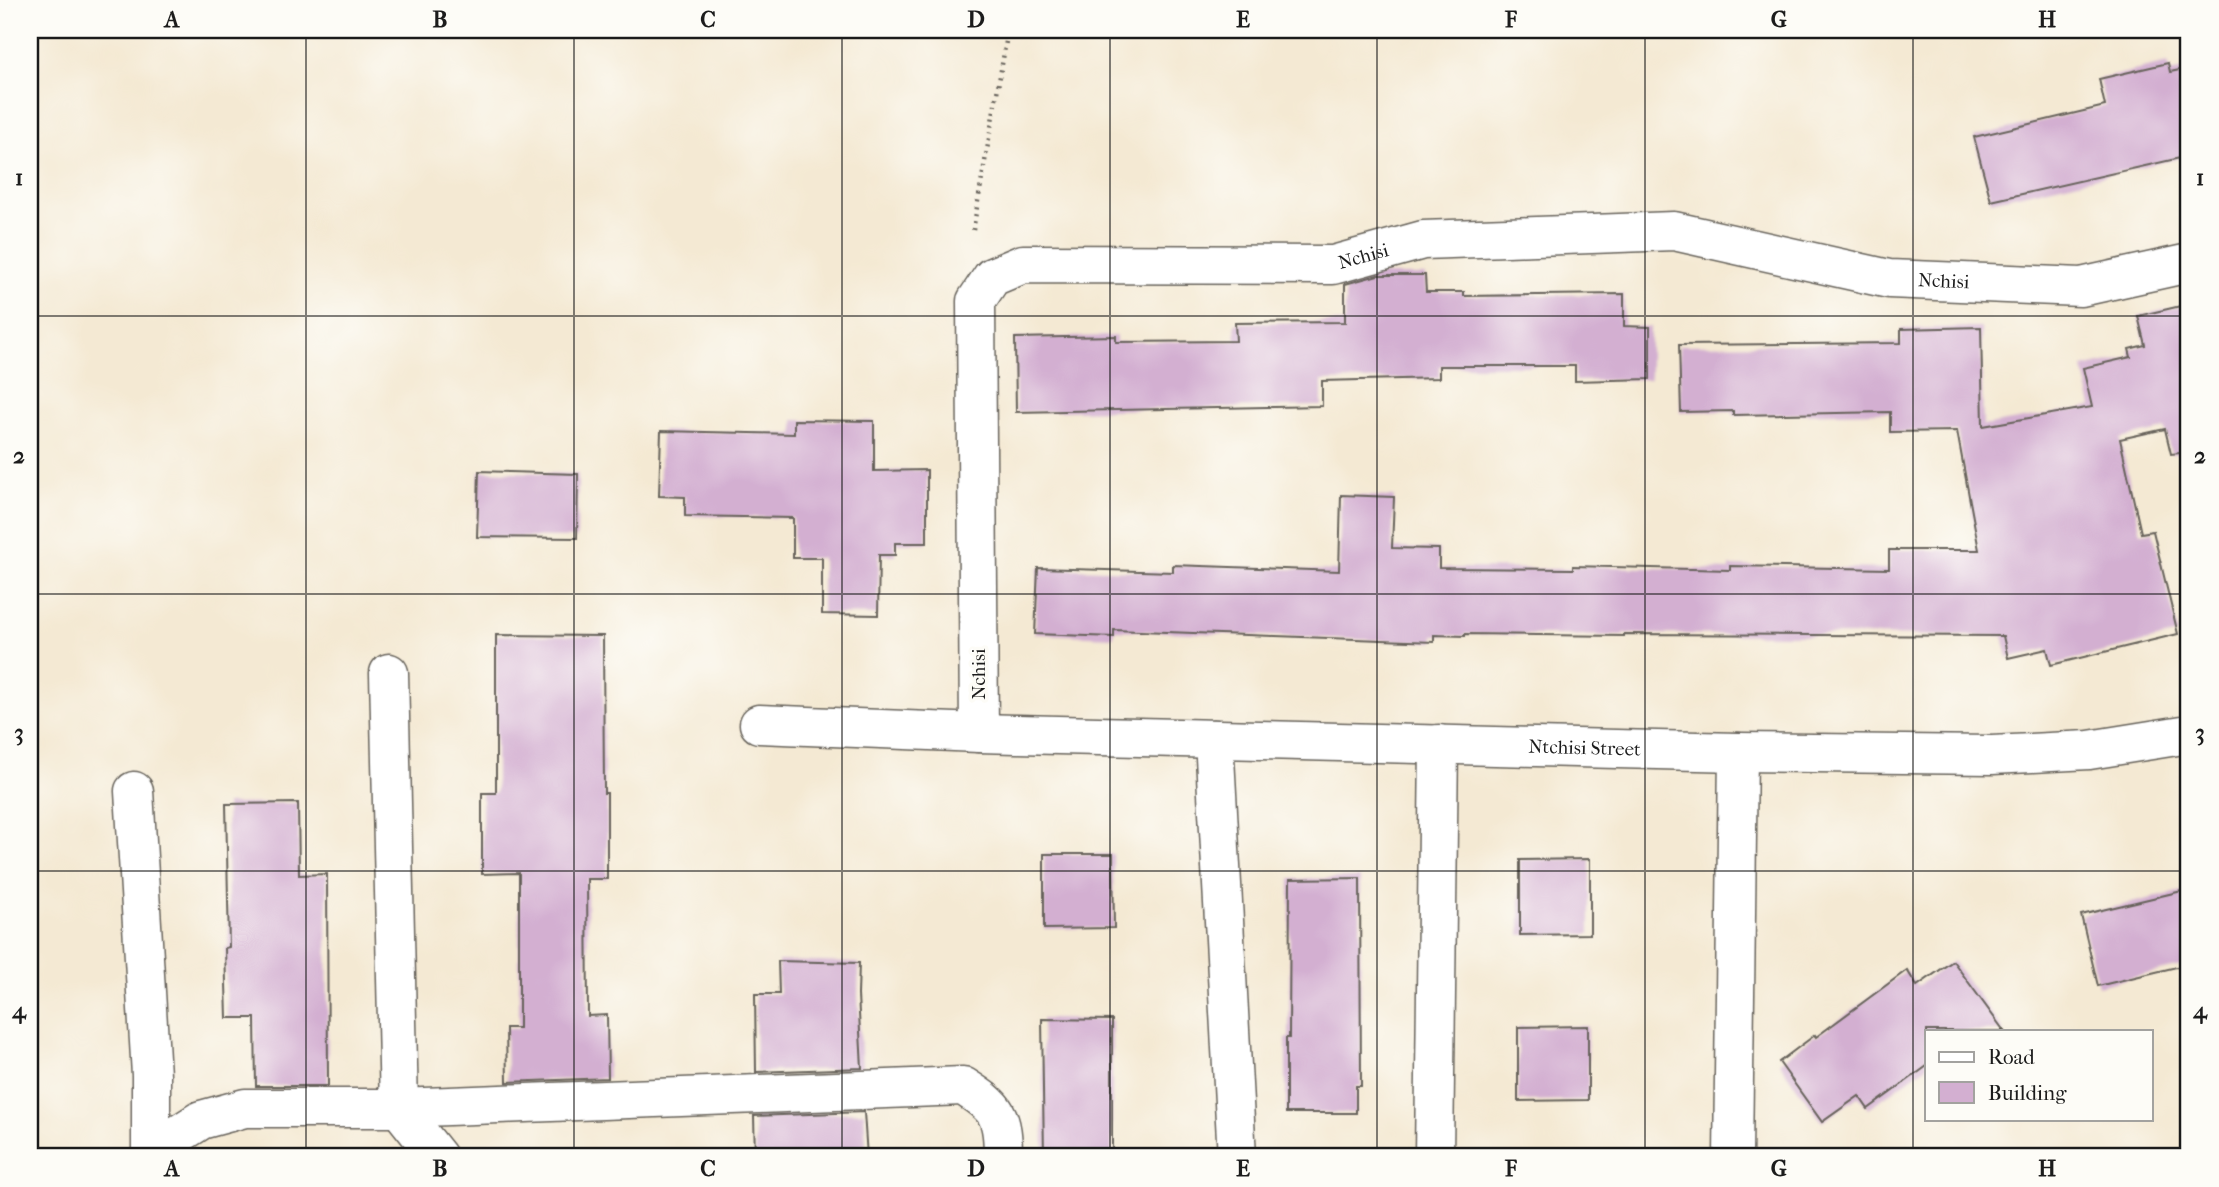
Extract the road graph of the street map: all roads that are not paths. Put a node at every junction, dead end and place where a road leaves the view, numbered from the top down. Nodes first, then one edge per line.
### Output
1 (2189, 263) edge
2 (389, 673) dead end
3 (759, 724) dead end
4 (979, 733) junction
5 (2189, 734) edge
6 (1214, 739) junction
7 (1439, 744) junction
8 (1738, 752) junction
9 (134, 791) dead end
10 (399, 1108) junction
11 (152, 1155) edge
12 (438, 1157) edge
13 (1003, 1157) edge
14 (1237, 1157) edge
15 (1434, 1157) edge
16 (1733, 1157) edge

1 - 4 street, Nchisi
2 - 10 street
3 - 4 street, Ntchisi Street
4 - 6 street, Ntchisi Street
5 - 8 street, Ntchisi Street
6 - 7 street, Ntchisi Street
6 - 14 street
7 - 8 street, Ntchisi Street
7 - 15 street
8 - 16 street
9 - 11 street
10 - 11 street
10 - 12 street
10 - 13 street

